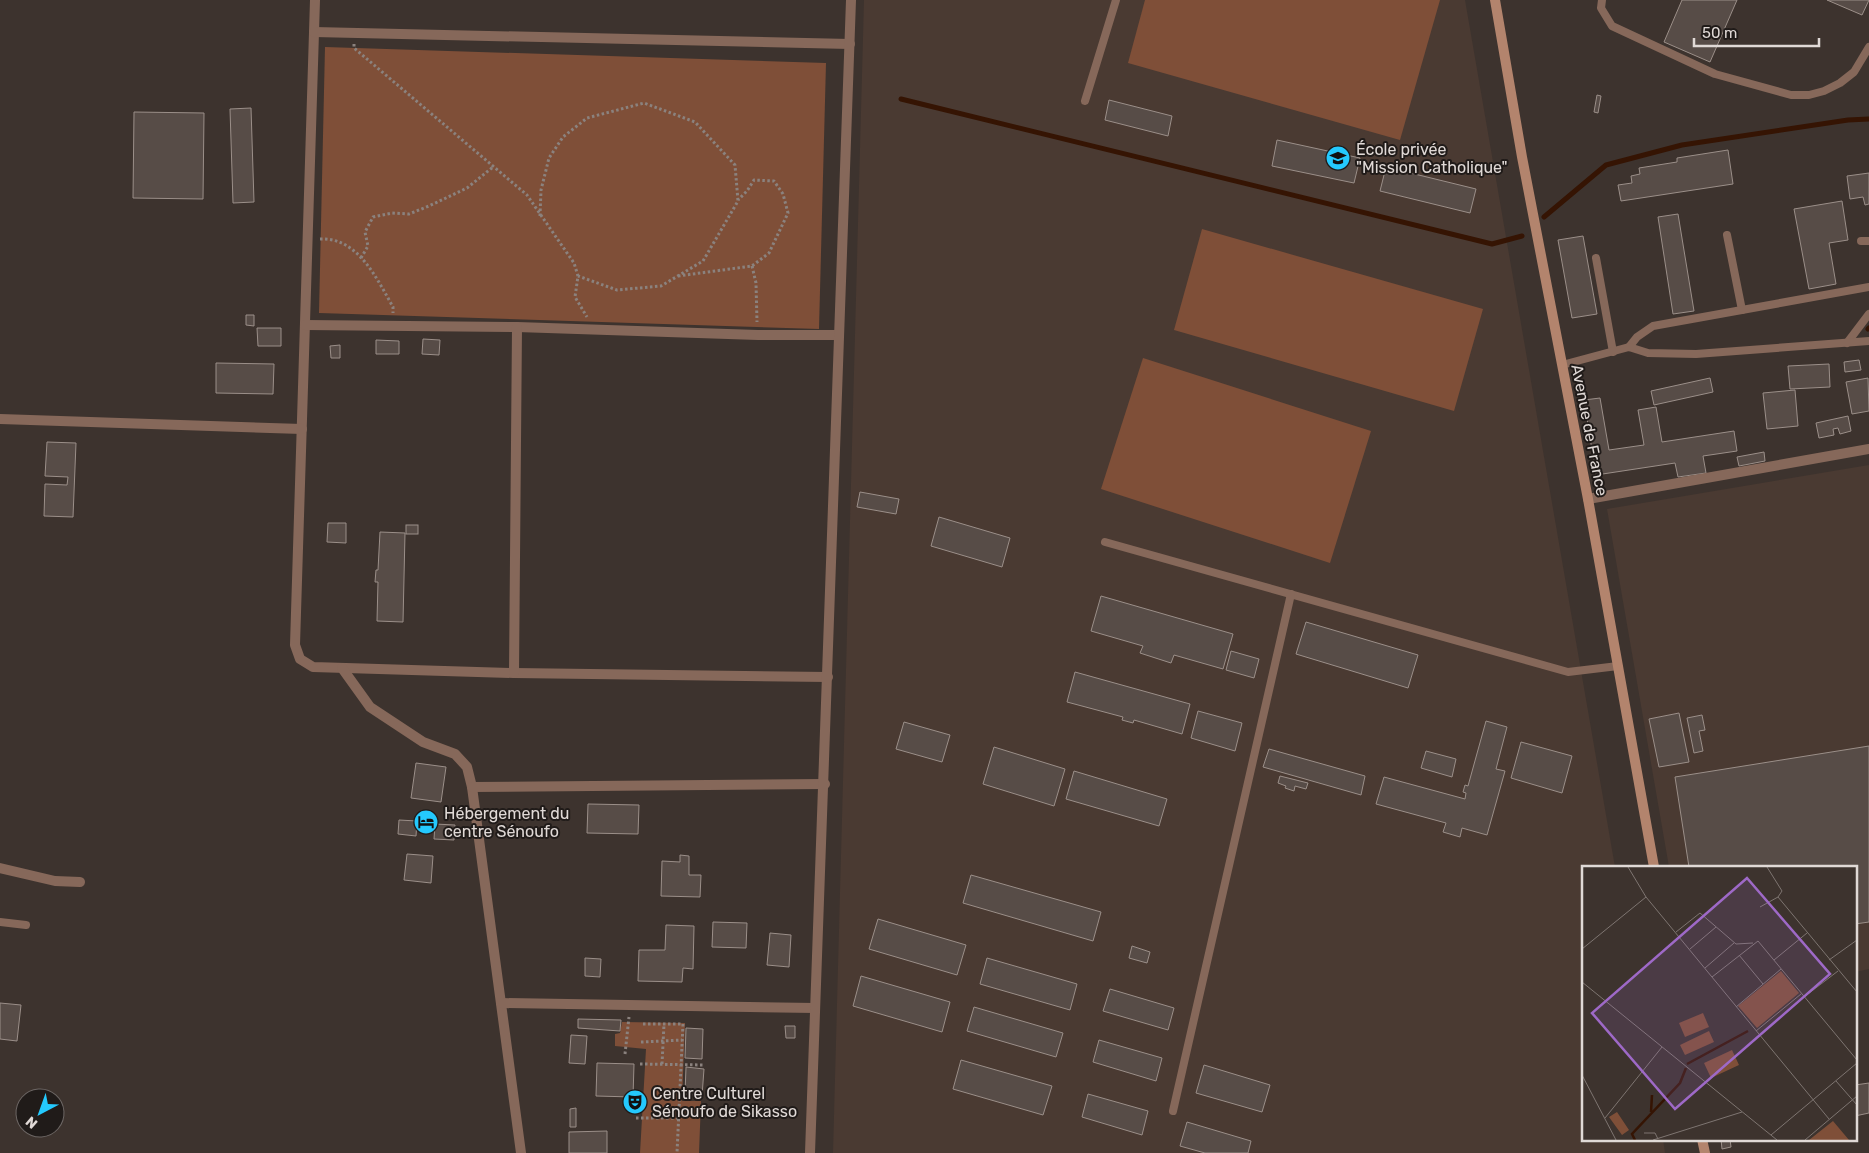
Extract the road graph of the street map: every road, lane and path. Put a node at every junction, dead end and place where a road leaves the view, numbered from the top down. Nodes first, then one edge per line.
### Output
1 (315, 0) edge
2 (851, 0) edge
3 (1116, 0) edge
4 (1495, 0) edge
5 (1602, 0) edge
6 (314, 32) junction
7 (355, 34) junction
8 (850, 44) junction
9 (1869, 47) edge
10 (1085, 101) dead end
11 (493, 167) junction
12 (738, 201) junction
13 (540, 216) junction
14 (1727, 235) dead end
15 (308, 239) junction
16 (361, 258) junction
17 (1596, 258) dead end
18 (752, 266) junction
19 (578, 276) junction
20 (675, 277) junction
21 (1869, 287) edge
22 (1742, 310) junction
23 (1869, 314) edge
24 (305, 326) junction
25 (394, 326) junction
26 (518, 327) junction
27 (590, 329) junction
28 (758, 335) junction
29 (839, 335) junction
30 (1869, 341) edge
31 (1847, 343) junction
32 (1629, 347) junction
33 (1613, 352) junction
34 (1562, 366) junction
35 (0, 419) edge
36 (302, 428) junction
37 (1869, 449) edge
38 (1588, 499) junction
39 (1105, 542) dead end
40 (1291, 594) junction
41 (1618, 666) junction
42 (342, 668) junction
43 (514, 673) junction
44 (828, 677) junction
45 (824, 784) junction
46 (472, 787) junction
47 (1654, 866) edge
48 (0, 868) edge
49 (80, 882) dead end
50 (0, 922) edge
51 (26, 925) dead end
52 (501, 1003) junction
53 (630, 1005) junction
54 (815, 1008) junction
55 (643, 1024) dead end
56 (664, 1024) junction
57 (682, 1040) dead end
58 (664, 1041) junction
59 (642, 1042) dead end
60 (625, 1054) dead end
61 (640, 1064) dead end
62 (662, 1064) junction
63 (681, 1065) junction
64 (704, 1065) dead end
65 (1173, 1111) dead end
66 (636, 1118) dead end
67 (679, 1118) junction
68 (1702, 1140) edge
69 (521, 1153) edge
70 (677, 1153) edge
71 (810, 1153) edge
72 (1705, 1153) edge

1 - 6 street
2 - 8 street
3 - 10 lane
4 - 34 main road, Avenue de France
5 - 9 lane
6 - 7 street
6 - 15 street
7 - 8 street
7 - 11 path
8 - 29 street
11 - 13 path
11 - 16 path
12 - 13 path
12 - 18 path
12 - 20 path
13 - 19 path
14 - 22 lane
15 - 16 path
15 - 24 street
16 - 25 path
17 - 33 lane
18 - 20 path
18 - 28 path
19 - 20 path
19 - 27 path
21 - 22 lane
22 - 32 lane
23 - 31 lane
24 - 25 street
24 - 36 street
25 - 26 street
26 - 27 street
26 - 43 street
27 - 28 street
28 - 29 street
29 - 44 street
30 - 31 lane
31 - 32 lane
32 - 33 lane
33 - 34 lane
34 - 38 main road, Avenue de France
35 - 36 street
36 - 42 street
37 - 38 street
38 - 41 main road, Avenue de France
39 - 40 lane
40 - 41 lane
40 - 65 lane
41 - 47 main road, Avenue de France
42 - 43 street
42 - 46 street
43 - 44 street
44 - 45 street
45 - 46 street
45 - 54 street
46 - 52 street
48 - 49 street
50 - 51 lane
52 - 53 street
52 - 69 street
53 - 54 street
53 - 60 path
54 - 71 street
55 - 56 path
56 - 58 path
56 - 63 path
57 - 58 path
58 - 59 path
58 - 62 path
61 - 62 path
62 - 63 path
63 - 64 path
63 - 67 path
66 - 67 path
67 - 70 path
68 - 72 main road

